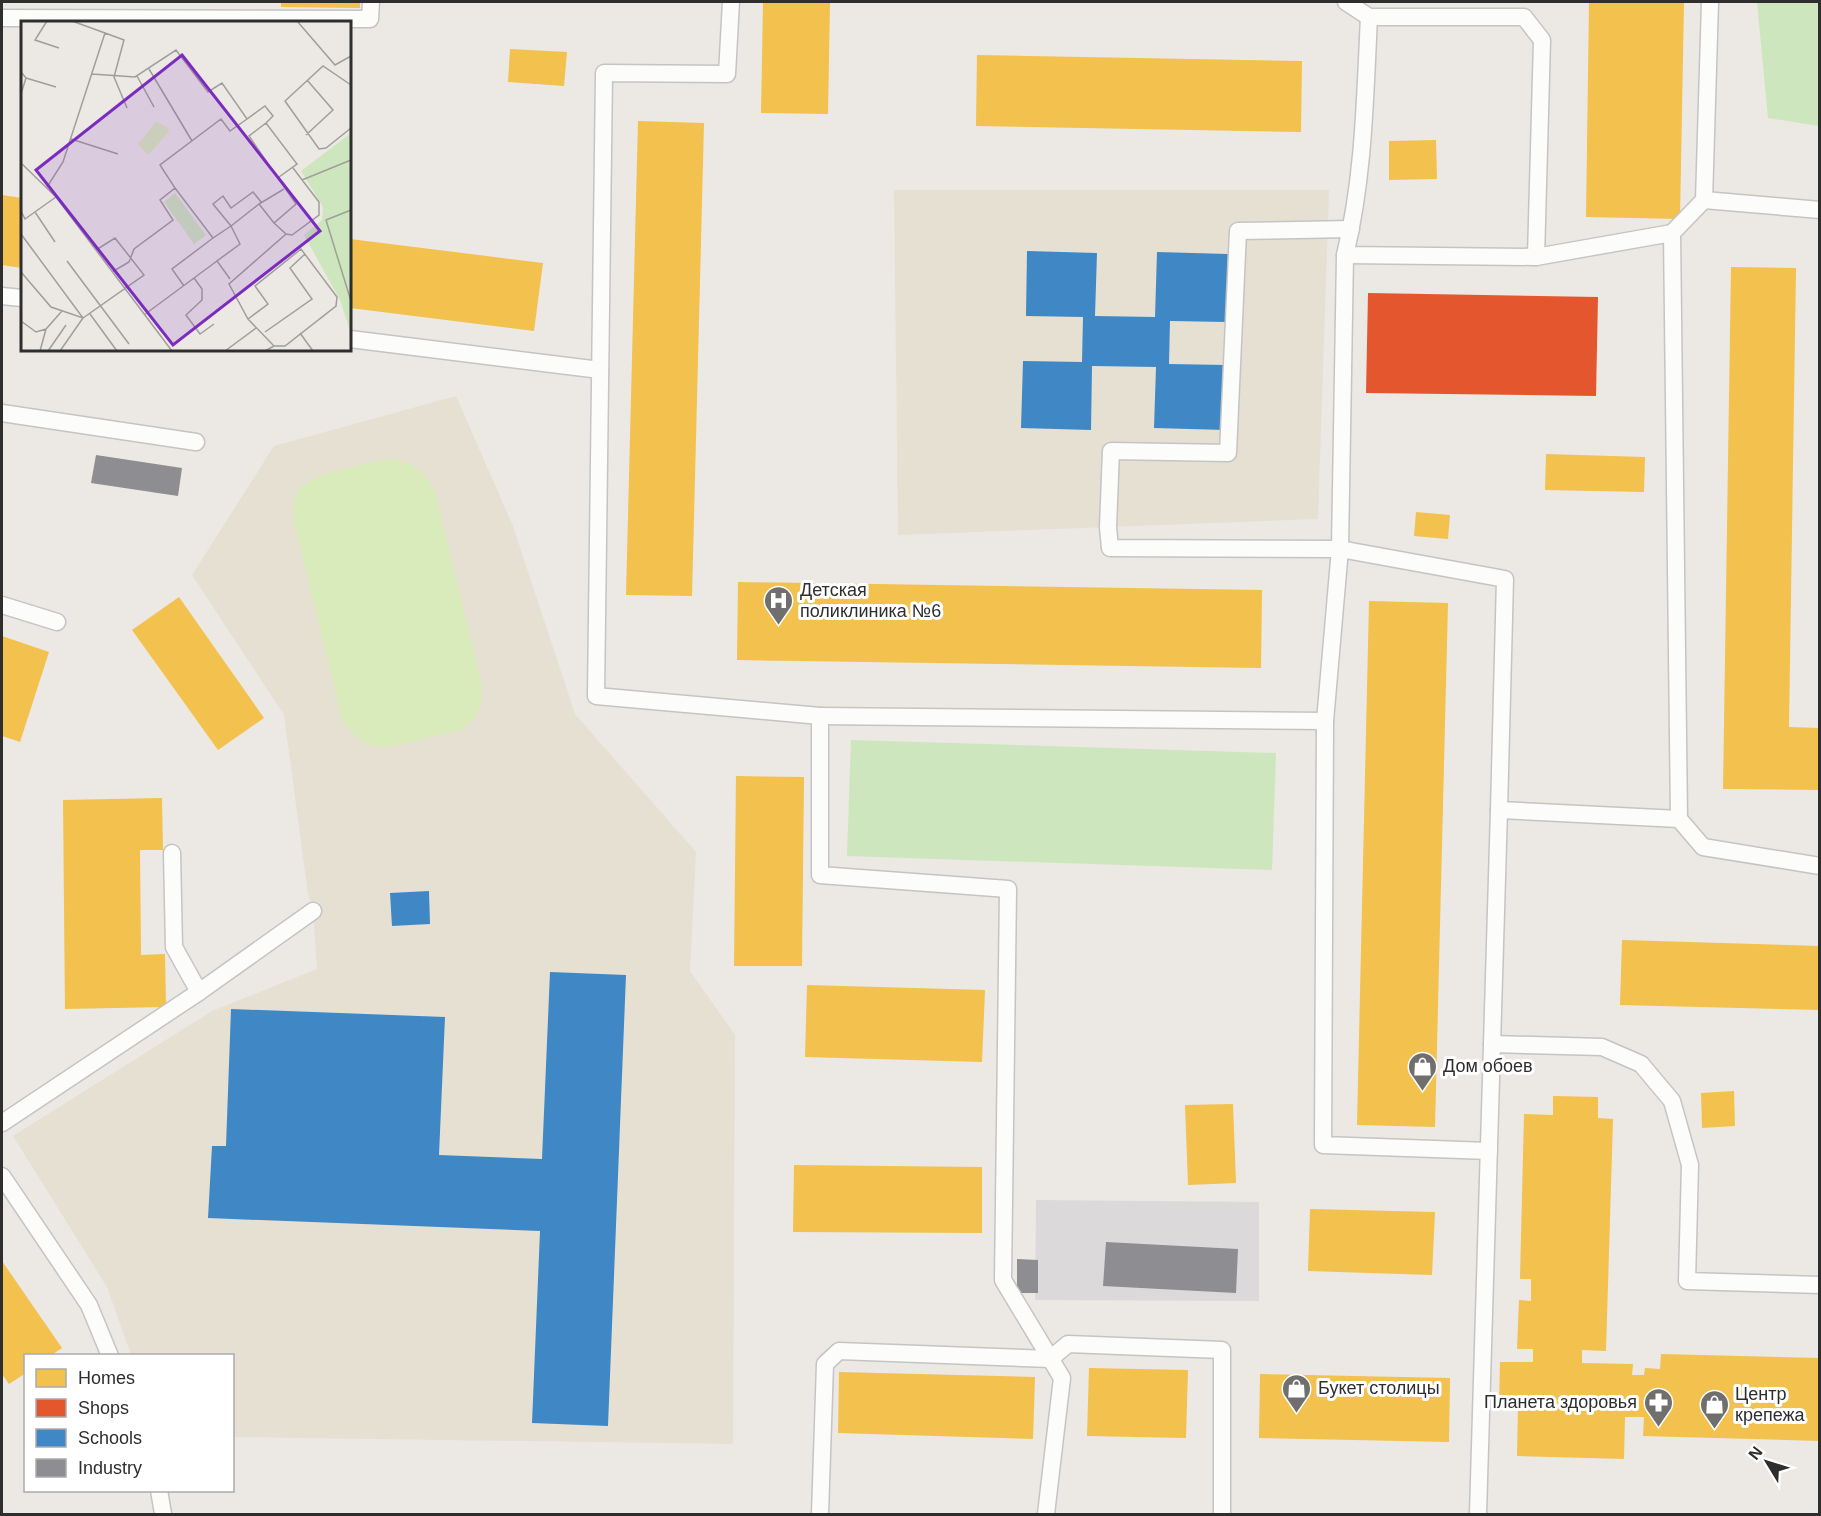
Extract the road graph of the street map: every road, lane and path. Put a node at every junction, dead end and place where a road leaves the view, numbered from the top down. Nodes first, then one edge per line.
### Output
1 (371, 2) edge
2 (731, 2) edge
3 (1346, 2) edge
4 (1710, 2) edge
5 (1369, 17) junction
6 (2, 18) edge
7 (1704, 200) junction
8 (1820, 210) edge
9 (1351, 229) junction
10 (1672, 233) junction
11 (1345, 255) junction
12 (1536, 256) junction
13 (2, 296) edge
14 (21, 298) edge
15 (351, 339) edge
16 (600, 370) junction
17 (2, 413) edge
18 (196, 442) dead end
19 (1340, 549) junction
20 (2, 605) edge
21 (57, 622) dead end
22 (820, 716) junction
23 (1325, 721) junction
24 (1499, 810) junction
25 (1679, 819) junction
26 (172, 853) dead end
27 (1820, 866) edge
28 (313, 911) dead end
29 (199, 992) junction
30 (1492, 1044) junction
31 (2, 1123) edge
32 (1489, 1151) junction
33 (2, 1176) edge
34 (1820, 1285) edge
35 (109, 1354) edge
36 (1050, 1359) junction
37 (159, 1492) edge
38 (163, 1515) edge
39 (820, 1515) edge
40 (1046, 1515) edge
41 (1222, 1515) edge
42 (1478, 1515) edge

1 - 6 lane
2 - 16 lane
3 - 5 lane
4 - 7 lane
5 - 9 lane
5 - 12 lane
7 - 8 lane
7 - 10 lane
9 - 11 lane
9 - 19 lane
10 - 12 lane
10 - 25 lane
11 - 12 lane
11 - 19 lane
13 - 14 lane
15 - 16 lane
16 - 22 lane
17 - 18 lane
19 - 23 lane
19 - 24 lane
20 - 21 lane
22 - 23 lane
22 - 36 lane
23 - 32 lane
24 - 25 lane
24 - 30 lane
25 - 27 lane
26 - 29 lane
28 - 29 lane
29 - 31 lane
30 - 32 lane
30 - 34 lane
32 - 42 lane
33 - 35 lane
36 - 39 lane
36 - 40 lane
36 - 41 lane
37 - 38 lane

